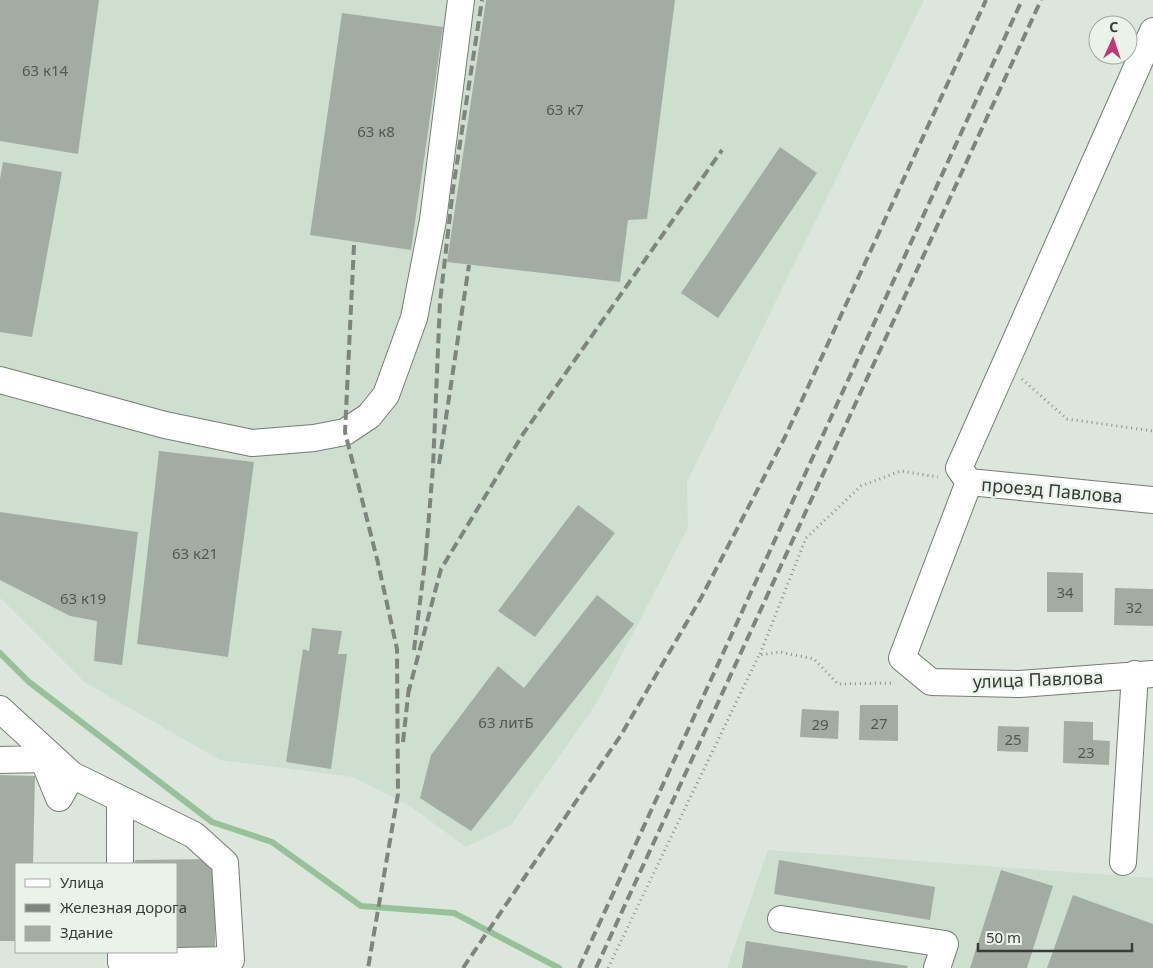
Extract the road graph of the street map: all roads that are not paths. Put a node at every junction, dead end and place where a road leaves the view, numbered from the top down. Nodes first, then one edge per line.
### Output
1 (461, 0) edge
2 (1153, 31) edge
3 (0, 380) edge
4 (964, 475) junction
5 (1153, 500) edge
6 (1144, 674) edge
7 (0, 709) edge
8 (0, 760) edge
9 (72, 775) junction
10 (120, 799) junction
11 (1123, 862) dead end
12 (120, 863) edge
13 (781, 919) dead end
14 (121, 953) edge
15 (937, 968) edge

1 - 3 street
2 - 4 street
4 - 5 street, проезд Павлова
4 - 6 street, улица Павлова
6 - 11 street
7 - 9 street
8 - 9 street
9 - 10 street
10 - 12 street
10 - 14 street
13 - 15 street

